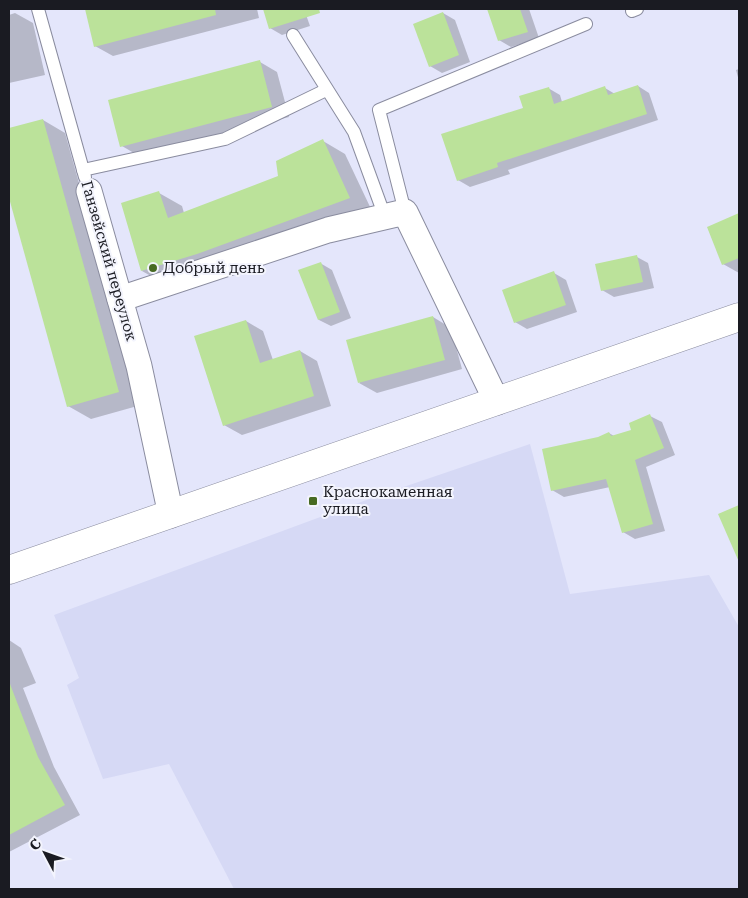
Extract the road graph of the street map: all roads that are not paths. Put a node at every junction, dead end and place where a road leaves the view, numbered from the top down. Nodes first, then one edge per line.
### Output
1 (38, 9) edge
2 (586, 24) dead end
3 (293, 35) dead end
4 (326, 90) junction
5 (86, 181) junction
6 (395, 215) junction
7 (120, 299) junction
8 (739, 318) edge
9 (497, 402) junction
10 (171, 515) junction
11 (9, 570) edge

1 - 5 lane, Ганзейский переулок
2 - 6 lane
3 - 4 lane
4 - 5 lane
4 - 6 lane
5 - 7 street, Ганзейский переулок
6 - 7 street
6 - 9 street
7 - 10 street, Ганзейский переулок
8 - 9 street
9 - 10 street
10 - 11 street

